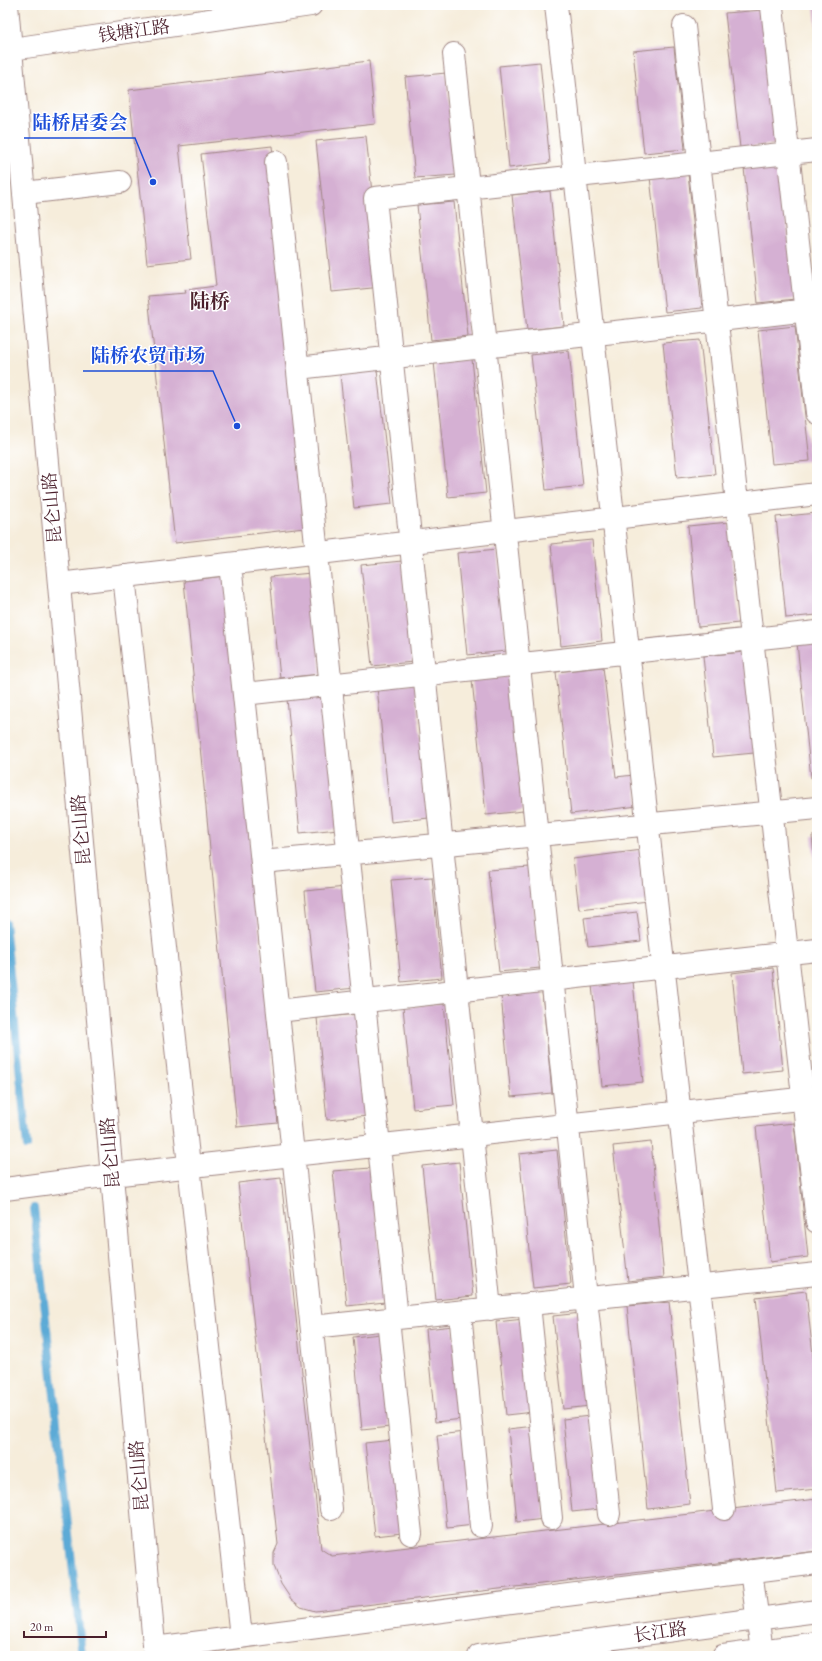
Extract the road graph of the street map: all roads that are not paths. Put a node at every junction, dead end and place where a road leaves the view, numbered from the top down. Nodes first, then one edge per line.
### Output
1 (7, 5) edge
2 (311, 5) edge
3 (556, 5) edge
4 (772, 7) dead end
5 (684, 26) dead end
6 (8, 49) edge
7 (454, 54) dead end
8 (817, 150) edge
9 (788, 153) junction
10 (276, 162) dead end
11 (700, 162) junction
12 (575, 176) junction
13 (120, 182) dead end
14 (468, 188) junction
15 (24, 193) junction
16 (811, 310) edge
17 (717, 320) junction
18 (593, 334) junction
19 (485, 347) junction
20 (391, 358) junction
21 (298, 368) junction
22 (817, 413) edge
23 (817, 494) edge
24 (737, 504) junction
25 (614, 518) junction
26 (505, 531) junction
27 (410, 542) junction
28 (317, 554) junction
29 (230, 564) junction
30 (124, 576) junction
31 (59, 584) junction
32 (817, 632) edge
33 (752, 639) junction
34 (629, 652) junction
35 (519, 664) junction
36 (424, 674) junction
37 (331, 685) junction
38 (244, 694) junction
39 (817, 808) edge
40 (771, 812) junction
41 (648, 824) junction
42 (537, 835) junction
43 (441, 845) junction
44 (349, 854) junction
45 (262, 862) junction
46 (817, 950) edge
47 (787, 953) junction
48 (664, 967) junction
49 (552, 980) junction
50 (457, 990) junction
51 (364, 1001) junction
52 (278, 1010) junction
53 (810, 1098) edge
54 (680, 1113) junction
55 (568, 1125) junction
56 (472, 1135) junction
57 (379, 1145) junction
58 (294, 1155) junction
59 (190, 1166) junction
60 (112, 1175) junction
61 (5, 1189) edge
62 (817, 1222) edge
63 (817, 1274) edge
64 (700, 1286) junction
65 (586, 1298) junction
66 (529, 1304) junction
67 (490, 1309) junction
68 (460, 1312) junction
69 (393, 1319) junction
70 (312, 1327) junction
71 (331, 1509) dead end
72 (724, 1509) dead end
73 (609, 1514) dead end
74 (551, 1518) dead end
75 (481, 1526) dead end
76 (411, 1534) dead end
77 (817, 1562) edge
78 (751, 1571) junction
79 (817, 1611) edge
80 (758, 1619) junction
81 (241, 1637) junction
82 (817, 1643) edge
83 (155, 1652) edge
84 (772, 1652) edge
85 (479, 1656) edge
86 (723, 1656) edge

1 - 6 street, 昆仑山路
2 - 6 street, 钱塘江路
3 - 12 street
4 - 9 street
5 - 11 street
6 - 15 street, 昆仑山路
7 - 14 street
8 - 9 street
9 - 11 street
9 - 16 street
10 - 21 street
11 - 12 street
11 - 17 street
12 - 14 street
12 - 18 street
13 - 15 street
14 - 19 street
14 - 20 street
15 - 31 street, 昆仑山路
16 - 17 street
16 - 22 street
17 - 18 street
17 - 24 street
18 - 19 street
18 - 25 street
19 - 20 street
19 - 26 street
20 - 21 street
20 - 27 street
21 - 28 street
23 - 24 street
24 - 25 street
24 - 33 street
25 - 26 street
25 - 34 street
26 - 27 street
26 - 35 street
27 - 28 street
27 - 36 street
28 - 29 street
28 - 37 street
29 - 30 street
29 - 38 street
30 - 31 street
30 - 59 street
31 - 60 street, 昆仑山路
32 - 33 street
33 - 34 street
33 - 40 street
34 - 35 street
34 - 41 street
35 - 36 street
35 - 42 street
36 - 37 street
36 - 43 street
37 - 38 street
37 - 44 street
38 - 45 street
39 - 40 street
40 - 41 street
40 - 47 street
41 - 42 street
41 - 48 street
42 - 43 street
42 - 49 street
43 - 44 street
43 - 50 street
44 - 45 street
44 - 51 street
45 - 52 street
46 - 47 street
47 - 48 street
47 - 53 street
48 - 49 street
48 - 54 street
49 - 50 street
49 - 55 street
50 - 51 street
50 - 56 street
51 - 52 street
51 - 57 street
52 - 58 street
53 - 54 street
53 - 62 street
54 - 55 street
54 - 64 street
55 - 56 street
55 - 65 street
56 - 57 street
56 - 67 street
57 - 58 street
57 - 69 street
58 - 59 street
58 - 70 street
59 - 60 street
59 - 81 street
60 - 61 street
60 - 83 street, 昆仑山路
63 - 64 street
64 - 65 street
64 - 72 street
65 - 66 street
65 - 73 street
66 - 67 street
66 - 74 street
67 - 68 street
68 - 69 street
68 - 75 street
69 - 70 street
69 - 76 street
70 - 71 street
77 - 78 street
78 - 80 street
78 - 81 street
79 - 80 street, 长江路
80 - 84 street
80 - 85 street, 长江路
81 - 83 street
82 - 84 street
84 - 86 street

